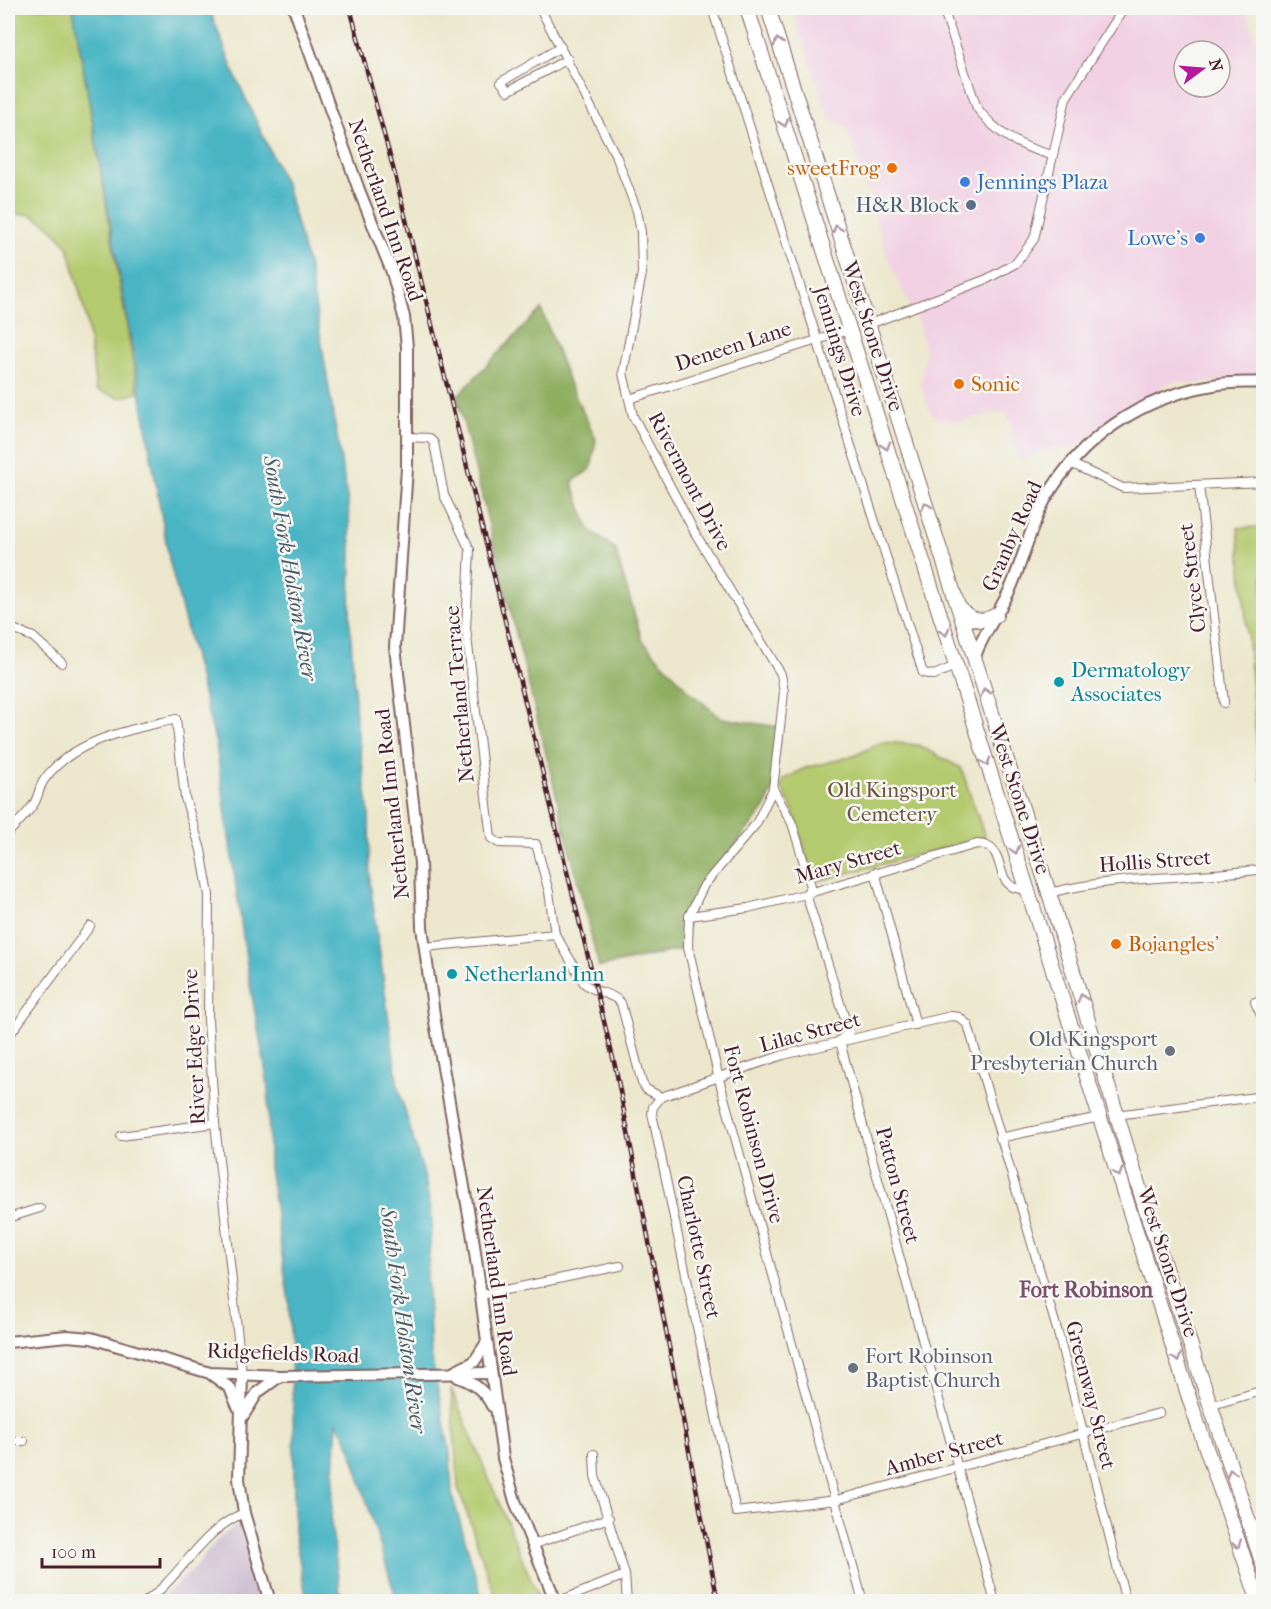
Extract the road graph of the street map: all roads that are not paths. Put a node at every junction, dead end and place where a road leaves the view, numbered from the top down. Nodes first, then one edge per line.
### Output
1 (294, 8) edge
2 (540, 8) edge
3 (712, 8) edge
4 (747, 8) edge
5 (768, 8) edge
6 (943, 8) edge
7 (1124, 8) edge
8 (561, 47) junction
9 (568, 58) junction
10 (1052, 155) junction
11 (867, 325) junction
12 (849, 330) junction
13 (817, 338) junction
14 (1263, 382) edge
15 (629, 399) junction
16 (407, 437) junction
17 (1070, 463) junction
18 (1263, 482) edge
19 (1199, 485) junction
20 (955, 601) junction
21 (996, 615) junction
22 (8, 627) edge
23 (974, 659) junction
24 (62, 663) dead end
25 (956, 666) junction
26 (784, 692) joint
27 (1224, 703) dead end
28 (773, 789) junction
29 (8, 833) edge
30 (1263, 870) edge
31 (875, 872) junction
32 (1028, 890) junction
33 (1049, 893) junction
34 (806, 894) junction
35 (689, 916) junction
36 (90, 926) dead end
37 (555, 934) junction
38 (425, 947) junction
39 (1263, 999) edge
40 (1088, 1021) junction
41 (1263, 1022) edge
42 (916, 1025) junction
43 (968, 1025) joint
44 (8, 1037) edge
45 (840, 1040) junction
46 (1075, 1040) junction
47 (719, 1079) junction
48 (1263, 1096) edge
49 (661, 1097) junction
50 (1116, 1115) junction
51 (1100, 1117) junction
52 (215, 1123) junction
53 (121, 1136) dead end
54 (999, 1138) junction
55 (40, 1208) dead end
56 (8, 1218) edge
57 (620, 1266) dead end
58 (481, 1294) junction
59 (8, 1342) edge
60 (487, 1342) junction
61 (210, 1373) junction
62 (490, 1373) junction
63 (243, 1374) junction
64 (459, 1374) junction
65 (280, 1376) junction
66 (1263, 1390) edge
67 (1209, 1406) junction
68 (1193, 1410) junction
69 (1159, 1413) dead end
70 (495, 1415) junction
71 (240, 1425) junction
72 (1083, 1436) junction
73 (8, 1441) edge
74 (24, 1441) dead end
75 (594, 1454) dead end
76 (958, 1469) junction
77 (836, 1500) junction
78 (736, 1512) joint
79 (244, 1514) junction
80 (609, 1518) junction
81 (532, 1545) junction
82 (1263, 1568) edge
83 (625, 1575) junction
84 (145, 1602) edge
85 (270, 1602) edge
86 (556, 1602) edge
87 (627, 1602) edge
88 (863, 1602) edge
89 (995, 1602) edge
90 (1126, 1602) edge
91 (1259, 1602) edge

1 - 16 main road, Netherland Inn Road
2 - 8 street, Rivermont Drive
3 - 13 street, Jennings Drive
4 -> 12 highway, West Stone Drive
11 -> 5 highway, West Stone Drive
6 - 10 street
7 - 10 street
8 - 9 street, Rivermont Drive
8 - 9 street
9 - 15 street, Rivermont Drive
10 - 11 street
11 - 12 highway
20 -> 11 highway, West Stone Drive
12 - 13 street, Deneen Lane
12 -> 25 highway, West Stone Drive
13 - 15 street, Deneen Lane
13 - 25 street, Jennings Drive
14 - 17 main road, Granby Road
15 - 26 street, Rivermont Drive
16 - 37 street, Netherland Terrace
16 - 38 main road, Netherland Inn Road
17 - 19 street
17 - 21 main road, Granby Road
18 - 19 street
19 - 27 street, Clyce Street
20 - 21 highway
20 - 23 highway, West Stone Drive
21 - 23 main road, Granby Road
22 - 24 street
23 - 25 highway
33 -> 23 highway, West Stone Drive
25 -> 32 highway, West Stone Drive
26 - 28 street, Fort Robinson Drive
28 - 34 street, Patton Street
28 - 35 street, Fort Robinson Drive
29 - 52 street, River Edge Drive
30 - 33 street, Hollis Street
31 - 32 street, Mary Street
31 - 34 street, Mary Street
31 - 42 street
32 - 33 highway
32 - 46 highway, West Stone Drive
40 -> 33 highway, West Stone Drive
34 - 35 street, Mary Street
34 - 45 street, Patton Street
35 - 47 street, Fort Robinson Drive
36 - 44 street
37 - 38 street
37 - 49 street
38 - 58 main road, Netherland Inn Road
39 - 41 street
40 - 46 highway
40 - 50 highway, West Stone Drive
42 - 43 street, Lilac Street
42 - 45 street, Lilac Street
43 - 54 street, Greenway Street
45 - 47 street, Lilac Street
45 - 76 street, Patton Street
46 - 51 highway, West Stone Drive
47 - 49 street, Lilac Street
47 - 77 street, Fort Robinson Drive
48 - 50 street
49 - 78 street, Charlotte Street
50 - 51 highway
50 - 67 highway, West Stone Drive
51 - 54 street
51 -> 68 highway, West Stone Drive
52 - 53 street
52 - 63 street, River Edge Drive
54 - 72 street, Greenway Street
55 - 56 street
57 - 58 street
58 - 60 main road, Netherland Inn Road
59 - 61 main road, Ridgefields Road
60 - 62 main road, Netherland Inn Road
60 - 64 main road
61 - 63 main road, Ridgefields Road
61 - 71 main road
62 - 64 main road, Ridgefields Road
62 - 70 main road, Netherland Inn Road
63 - 65 main road, Ridgefields Road
63 - 71 main road
64 - 65 main road, Ridgefields Road
64 - 70 main road
65 - 71 main road
66 - 67 street
67 - 68 highway
82 -> 67 highway, West Stone Drive
68 -> 91 highway, West Stone Drive
69 - 72 street, Amber Street
70 - 81 main road, Netherland Inn Road
71 - 79 main road
72 - 76 street, Amber Street
72 - 90 street, Greenway Street
73 - 74 street
75 - 80 street
76 - 77 street, Amber Street
76 - 89 street, Patton Street
77 - 78 street, Amber Street
77 - 88 street, Fort Robinson Drive
79 - 84 street
79 - 85 main road
80 - 81 street
80 - 83 street
81 - 86 main road, Netherland Inn Road
83 - 86 street
83 - 87 street

